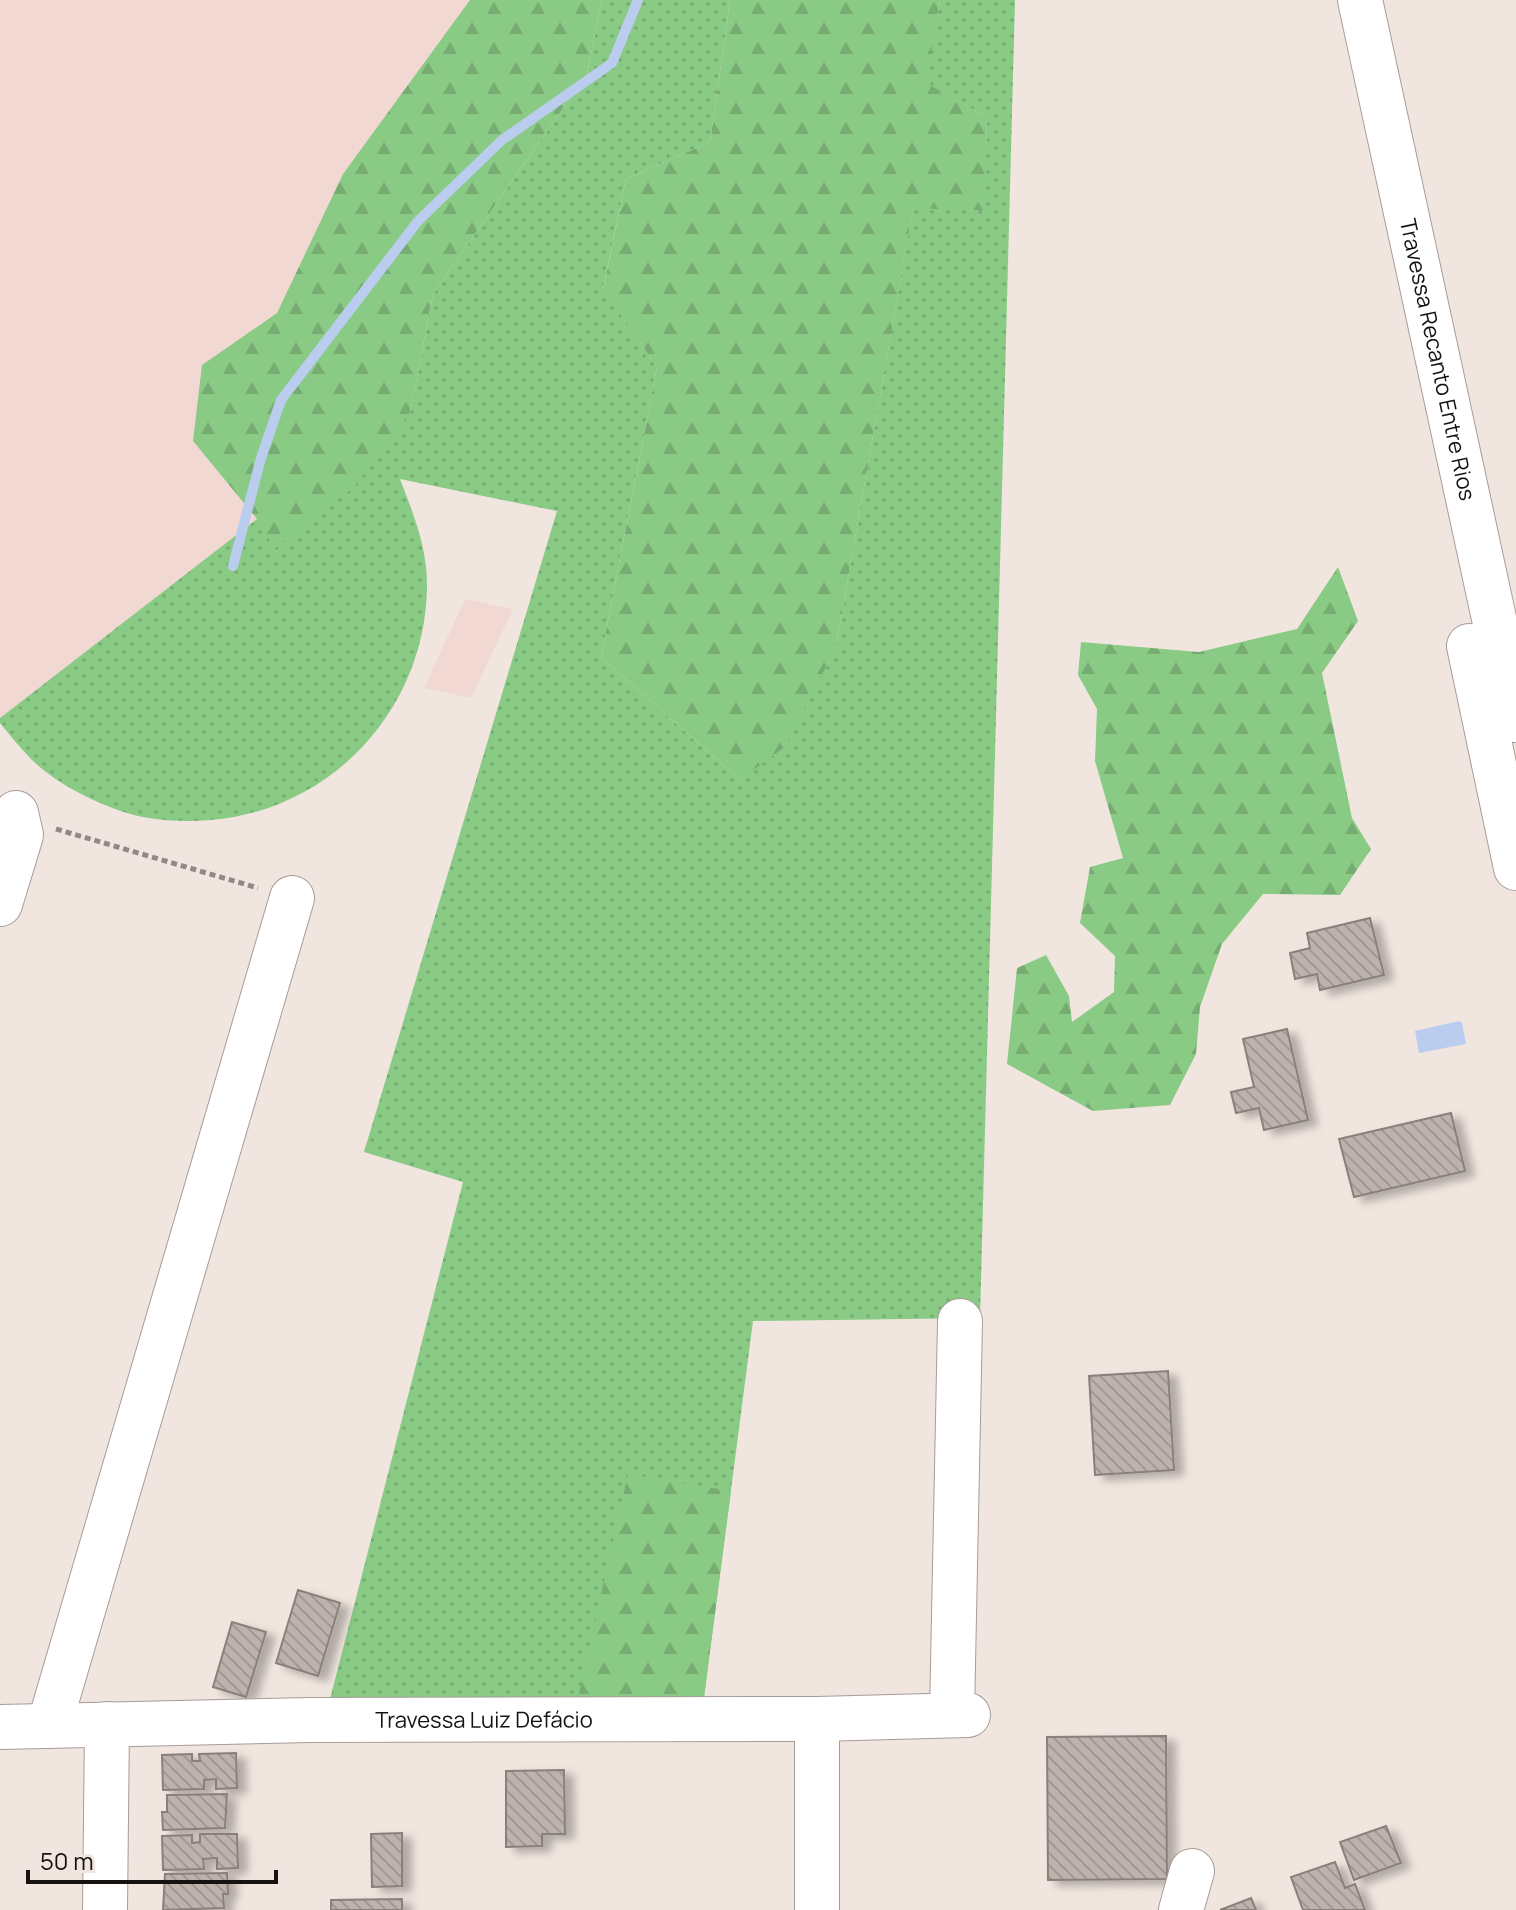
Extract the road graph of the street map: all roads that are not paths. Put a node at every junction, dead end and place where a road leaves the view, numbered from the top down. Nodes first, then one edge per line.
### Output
1 (1360, 0) edge
2 (1469, 646) dead end
3 (1516, 720) edge
4 (18, 824) road end
5 (1516, 868) edge
6 (292, 898) road end
7 (0, 904) edge
8 (960, 1321) dead end
9 (817, 1719) junction
10 (107, 1724) junction
11 (49, 1726) junction
12 (0, 1727) edge
13 (105, 1910) edge
14 (817, 1910) edge

1 - 3 street, Travessa Recanto Entre Rios
2 - 5 street
4 - 7 street
6 - 11 street
8 - 9 street, Travessa Luiz Defácio
9 - 10 street, Travessa Luiz Defácio
9 - 14 street
10 - 11 street, Travessa Luiz Defácio
10 - 13 street
11 - 12 street, Travessa Luiz Defácio

